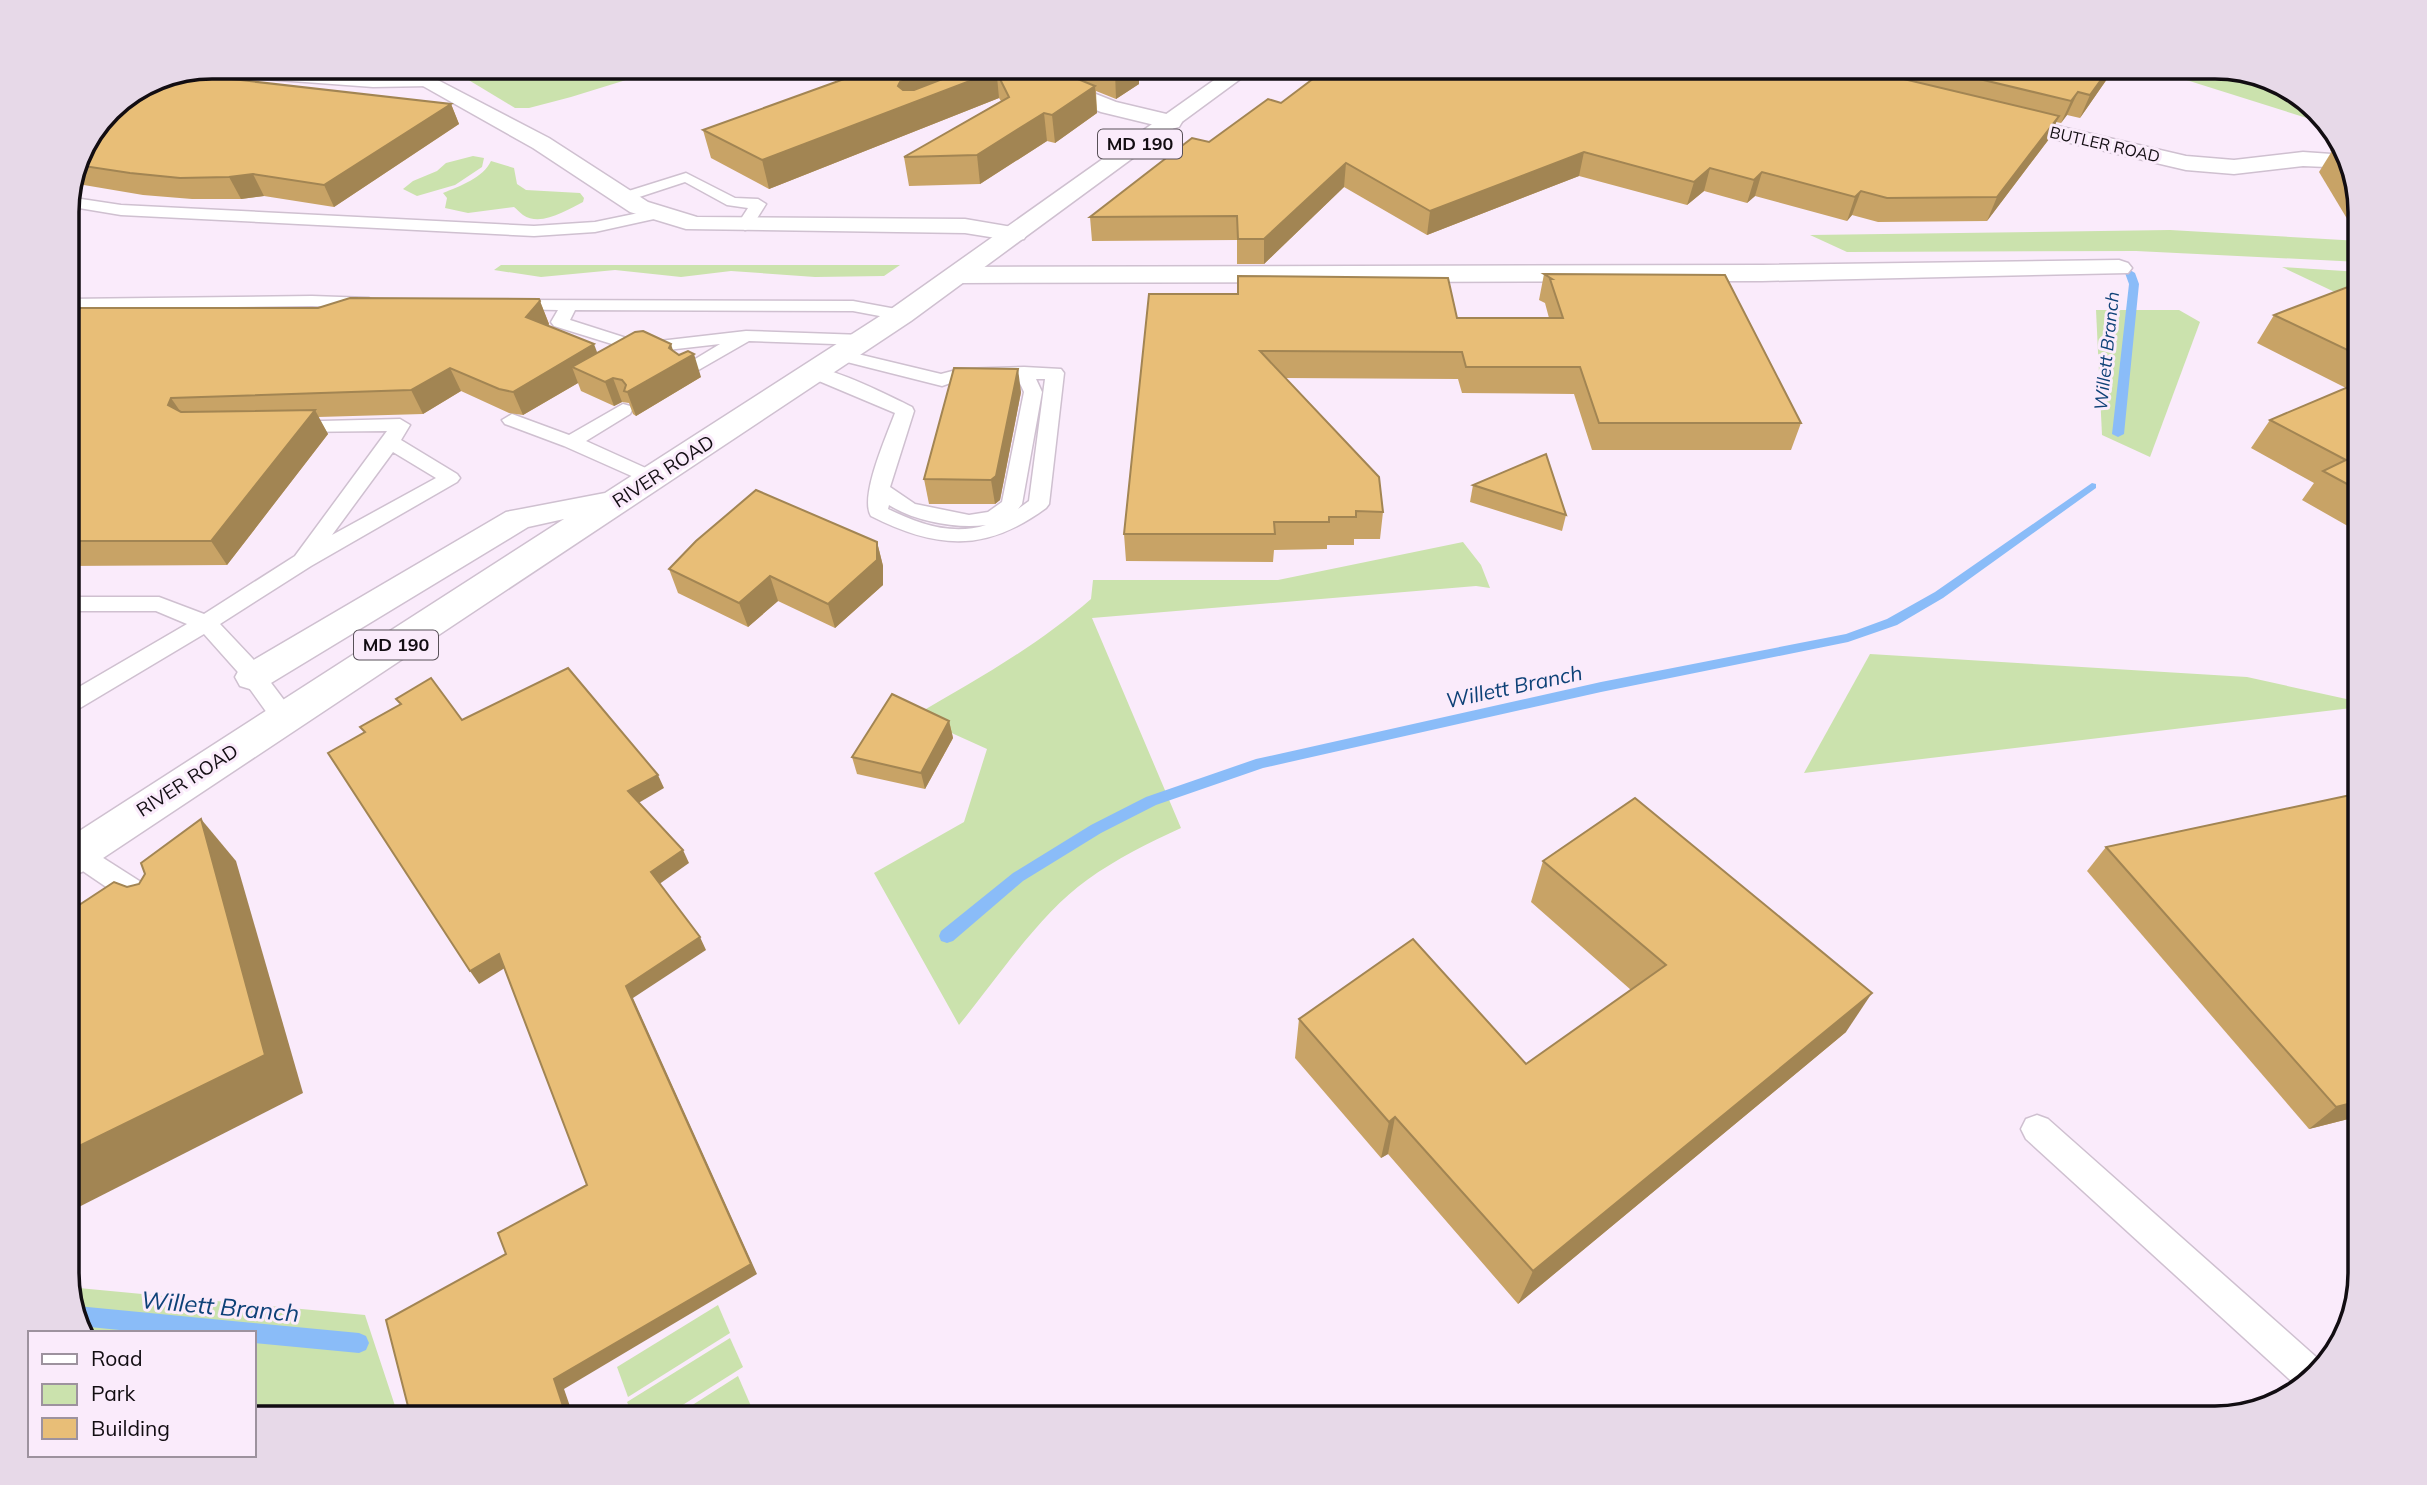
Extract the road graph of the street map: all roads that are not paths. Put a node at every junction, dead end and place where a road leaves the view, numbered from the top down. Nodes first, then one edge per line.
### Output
1 (318, 79) edge
2 (1035, 79) edge
3 (1224, 79) edge
4 (430, 82) joint
5 (1982, 115) edge
6 (1171, 122) junction
7 (2338, 161) edge
8 (624, 197) junction
9 (79, 203) edge
10 (658, 214) junction
11 (745, 225) junction
12 (1015, 234) junction
13 (2119, 268) dead end
14 (959, 275) junction
15 (387, 303) edge
16 (79, 304) edge
17 (498, 305) edge
18 (568, 307) junction
19 (901, 315) junction
20 (746, 336) junction
21 (852, 347) junction
22 (688, 371) edge
23 (813, 372) junction
24 (1024, 372) junction
25 (623, 410) edge
26 (512, 420) edge
27 (279, 426) edge
28 (390, 442) junction
29 (571, 442) junction
30 (652, 478) junction
31 (879, 489) junction
32 (621, 498) junction
33 (303, 561) junction
34 (79, 604) edge
35 (206, 622) junction
36 (253, 677) junction
37 (79, 698) edge
38 (284, 718) junction
39 (79, 852) edge
40 (79, 861) edge
41 (168, 914) edge
42 (2037, 1129) dead end
43 (2305, 1371) edge

1 - 4 lane
2 - 6 street
3 - 6 street, RIVER ROAD / MD 190
4 - 8 street
5 - 7 street, BUTLER ROAD
6 - 12 street, RIVER ROAD / MD 190
8 - 10 street
8 - 11 lane
9 - 10 lane
10 - 11 street
11 - 12 street
12 - 14 street, RIVER ROAD / MD 190
13 - 14 street
14 - 19 street, RIVER ROAD / MD 190
15 - 16 lane
17 - 18 lane
18 - 19 lane
18 - 20 lane
19 - 21 street, RIVER ROAD / MD 190
20 - 21 lane
20 - 22 lane
21 - 23 street, RIVER ROAD / MD 190
21 - 24 lane
23 - 30 street, RIVER ROAD / MD 190
23 - 31 lane
24 - 31 lane
24 - 31 lane
25 - 29 lane
26 - 29 lane
27 - 28 lane
28 - 33 lane
28 - 33 lane
29 - 30 lane
30 - 32 street, RIVER ROAD / MD 190
32 - 36 street
32 - 38 street, RIVER ROAD / MD 190
33 - 35 lane
34 - 35 lane
35 - 36 lane
35 - 37 lane
36 - 38 lane
38 - 39 street, RIVER ROAD / MD 190
40 - 41 lane
42 - 43 lane

